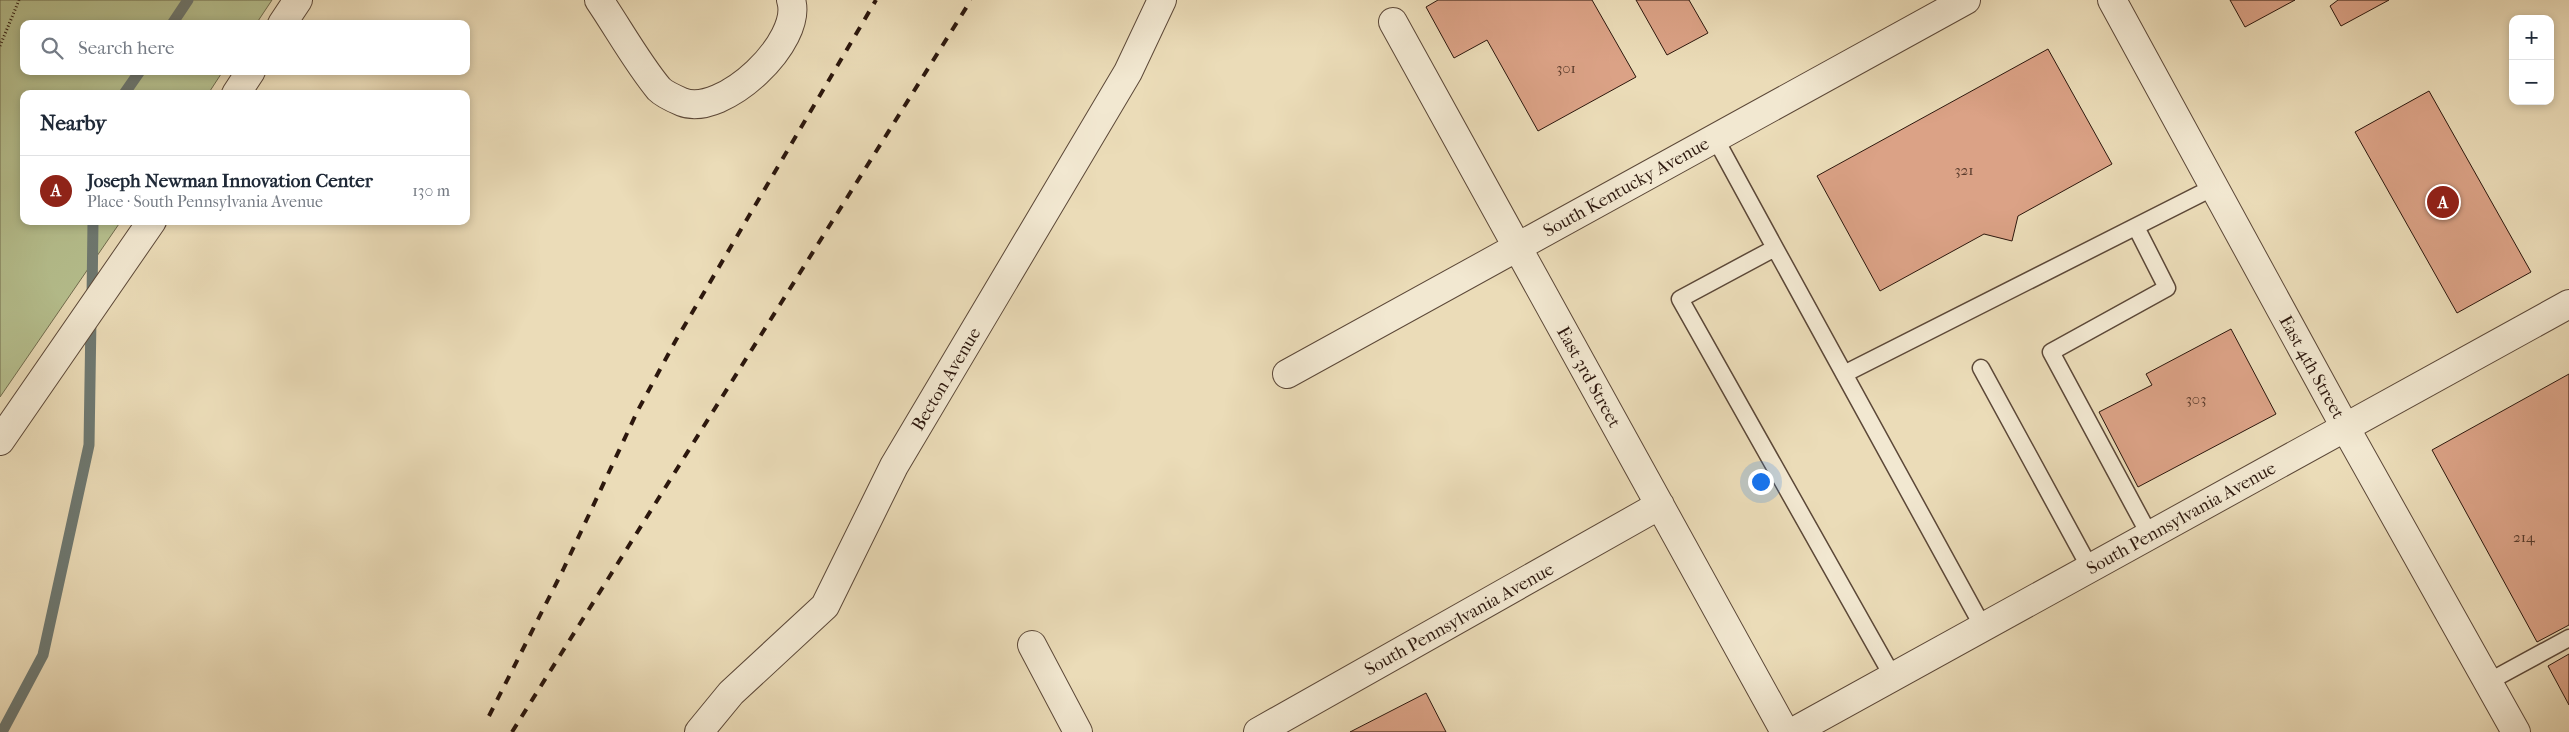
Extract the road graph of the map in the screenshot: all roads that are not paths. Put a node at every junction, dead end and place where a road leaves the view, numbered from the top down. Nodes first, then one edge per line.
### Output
1 (298, 0) edge
2 (599, 0) edge
3 (791, 0) edge
4 (1162, 0) edge
5 (1966, 0) edge
6 (2112, 0) edge
7 (285, 20) edge
8 (1393, 22) dead end
9 (248, 75) edge
10 (239, 90) edge
11 (1715, 138) junction
12 (2214, 187) junction
13 (149, 225) edge
14 (2136, 226) junction
15 (1516, 248) junction
16 (1775, 248) junction
17 (2569, 304) edge
18 (1981, 368) dead end
19 (1287, 374) dead end
20 (1844, 374) junction
21 (2345, 427) junction
22 (0, 441) edge
23 (1660, 505) junction
24 (2149, 534) junction
25 (2090, 568) junction
26 (1983, 627) junction
27 (2569, 638) edge
28 (1032, 645) dead end
29 (1893, 677) junction
30 (2488, 682) junction
31 (699, 732) edge
32 (1078, 732) edge
33 (1258, 732) edge
34 (1785, 732) edge
35 (1793, 732) edge
36 (2516, 732) edge

1 - 7 street
2 - 3 street
4 - 31 street, Becton Avenue
5 - 11 street, South Kentucky Avenue
6 - 12 street, East 4th Street
8 - 15 street, East 3rd Street
9 - 10 street
11 - 15 street, South Kentucky Avenue
11 - 16 lane
12 - 14 lane
12 - 21 street, East 4th Street
13 - 22 street
14 - 20 lane
14 - 24 lane
15 - 19 street, South Kentucky Avenue
15 - 23 street, East 3rd Street
16 - 20 lane
16 - 29 lane
17 - 21 street, South Pennsylvania Avenue
18 - 25 lane
20 - 26 lane
21 - 24 street, South Pennsylvania Avenue
21 - 30 street, East 4th Street
23 - 33 street, South Pennsylvania Avenue
23 - 34 street, East 3rd Street
24 - 25 street, South Pennsylvania Avenue
25 - 26 street, South Pennsylvania Avenue
26 - 29 street, South Pennsylvania Avenue
27 - 30 lane
28 - 32 street
29 - 35 street, South Pennsylvania Avenue
30 - 36 street, East 4th Street

